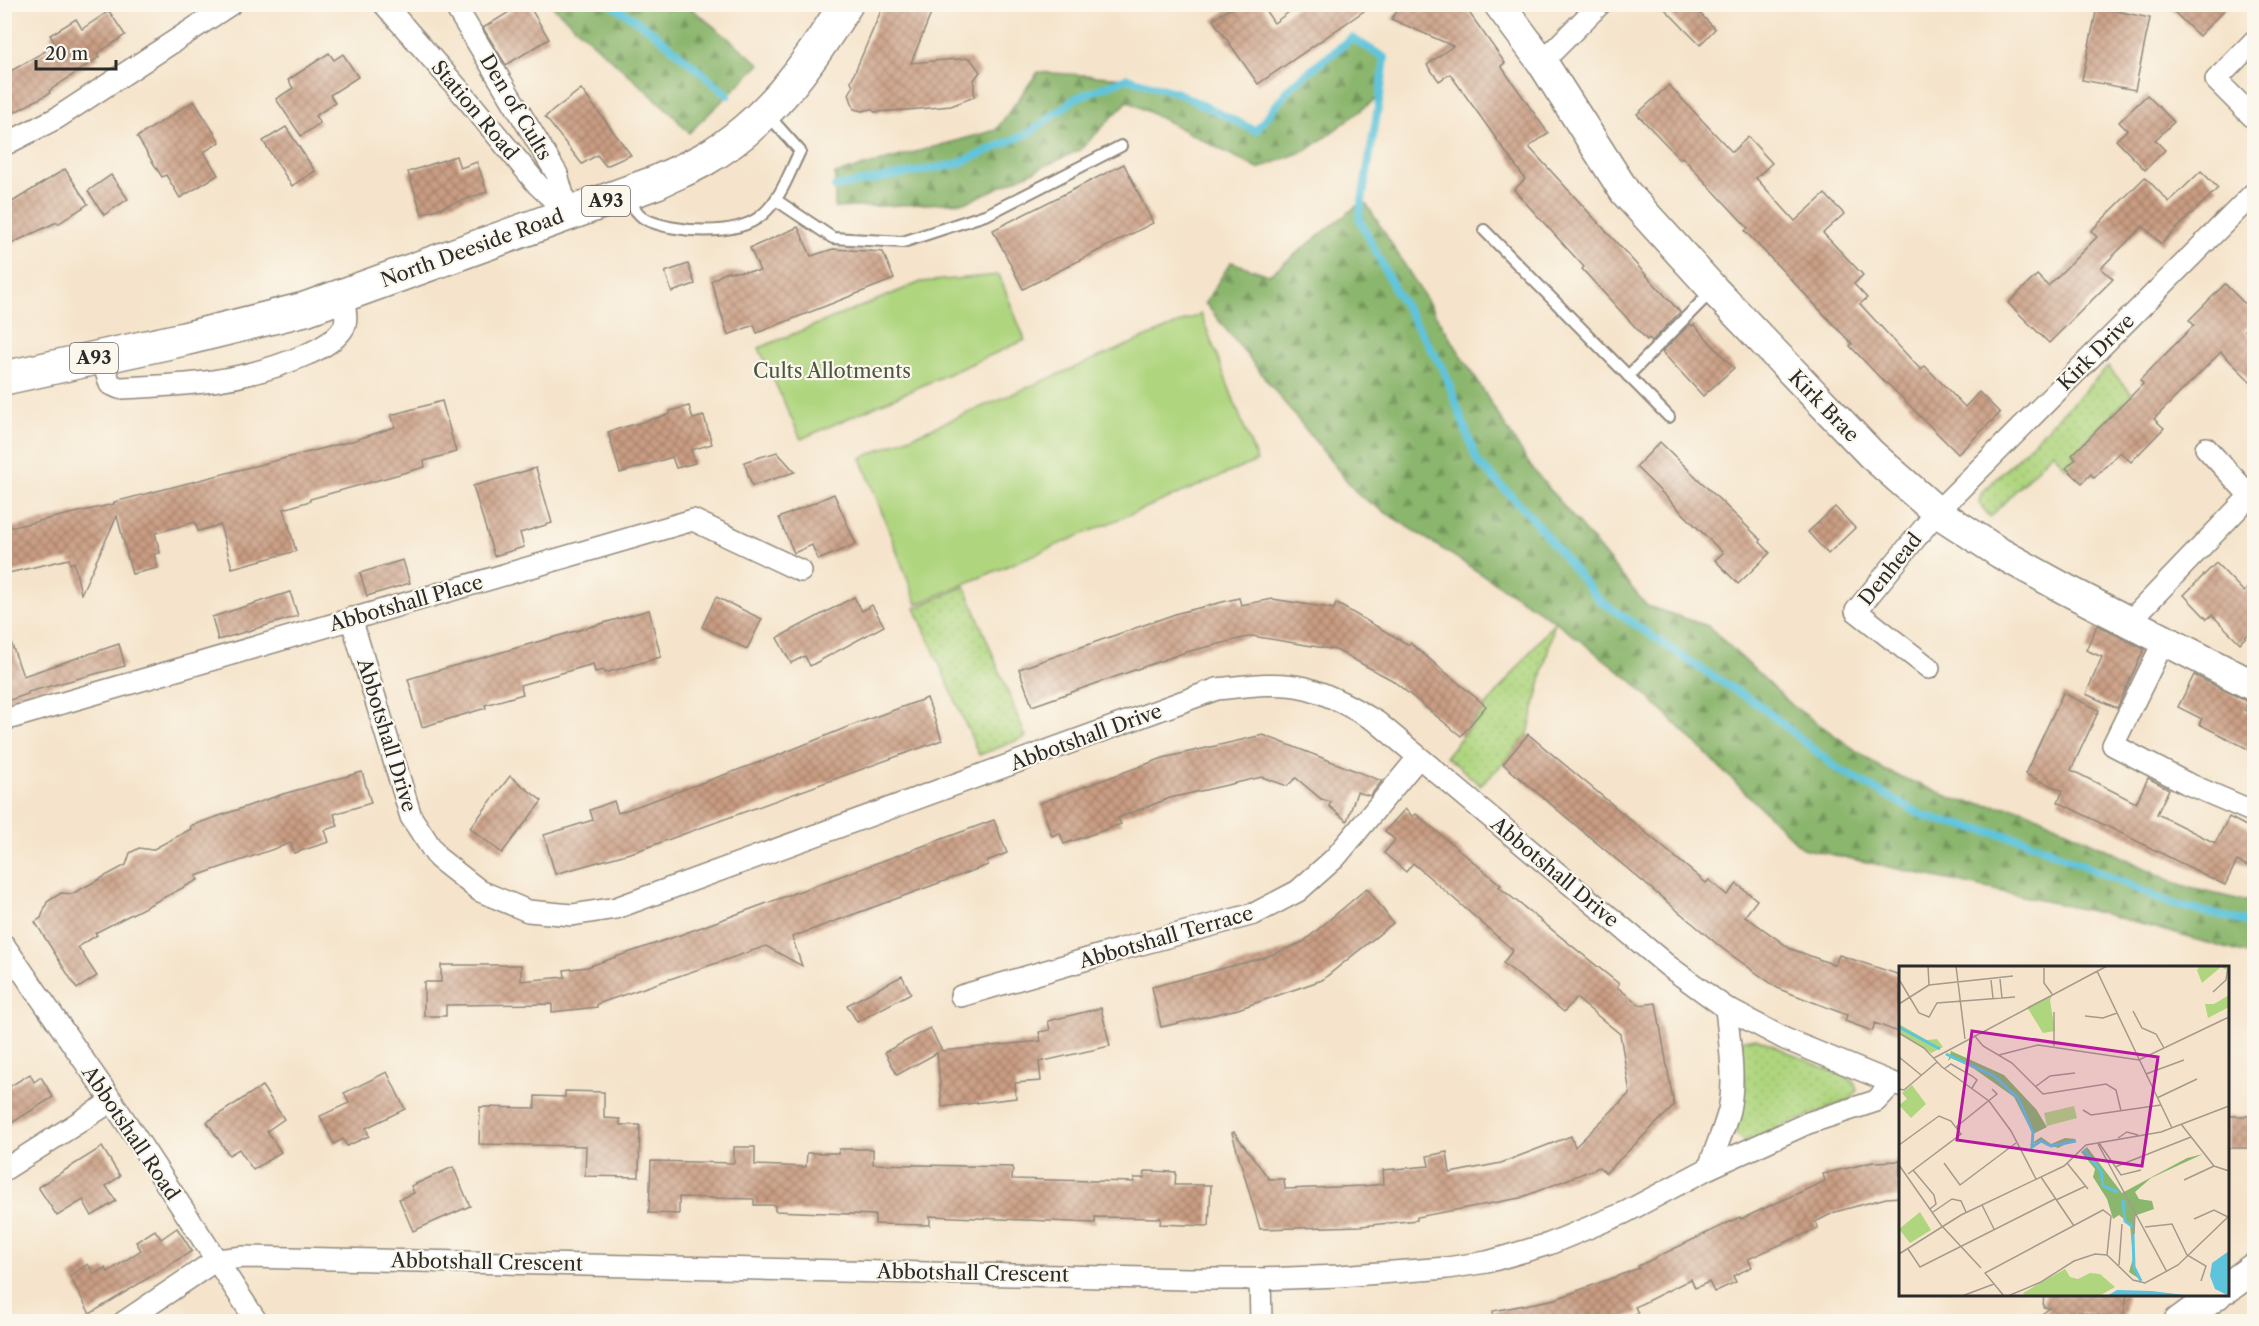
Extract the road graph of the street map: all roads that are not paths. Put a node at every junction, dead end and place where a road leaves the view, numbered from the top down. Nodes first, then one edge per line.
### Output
1 (231, 4) edge
2 (384, 4) edge
3 (454, 4) edge
4 (846, 4) edge
5 (1499, 4) edge
6 (1600, 4) edge
7 (2254, 41) edge
8 (1542, 62) junction
9 (766, 113) junction
10 (2254, 118) edge
11 (4, 145) edge
12 (1121, 146) dead end
13 (2254, 193) edge
14 (623, 195) junction
15 (776, 200) junction
16 (568, 213) junction
17 (1484, 230) dead end
18 (1714, 290) junction
19 (342, 295) junction
20 (101, 357) junction
21 (1628, 376) junction
22 (4, 378) edge
23 (1669, 417) dead end
24 (2205, 448) dead end
25 (2252, 498) edge
26 (1937, 512) junction
27 (801, 571) dead end
28 (351, 618) junction
29 (2129, 622) junction
30 (2164, 641) junction
31 (1929, 668) dead end
32 (2254, 686) edge
33 (4, 720) edge
34 (1418, 758) junction
35 (2254, 812) edge
36 (4, 945) edge
37 (961, 996) dead end
38 (1726, 1008) junction
39 (1897, 1085) edge
40 (112, 1101) junction
41 (1709, 1168) junction
42 (4, 1170) edge
43 (216, 1260) junction
44 (1260, 1279) junction
45 (2212, 1296) edge
46 (124, 1322) edge
47 (257, 1322) edge
48 (1261, 1322) edge
49 (2179, 1322) edge

1 - 11 street
2 - 16 street, Station Road
3 - 16 street, Den of Cults
4 - 9 main road, North Deeside Road / A93
5 - 8 street, Kirk Brae
6 - 8 street
7 - 10 street
8 - 18 street, Kirk Brae
9 - 14 main road, North Deeside Road / A93
9 - 15 lane
12 - 15 lane
13 - 26 street, Kirk Drive
14 - 15 lane
14 - 16 main road, North Deeside Road / A93
16 - 19 main road, North Deeside Road / A93
17 - 21 lane
18 - 21 lane
18 - 26 street, Kirk Brae
19 - 20 main road, North Deeside Road / A93
19 - 20 street
20 - 22 main road, North Deeside Road / A93
21 - 23 lane
24 - 25 street
25 - 29 street
26 - 29 street, Kirk Brae
26 - 31 street, Denhead
27 - 28 street, Abbotshall Place
28 - 33 street, Abbotshall Place
28 - 34 street, Abbotshall Drive
29 - 30 street, Kirk Brae
30 - 32 street, Kirk Brae
30 - 35 street
34 - 37 street, Abbotshall Terrace
34 - 38 street, Abbotshall Drive
36 - 40 street, Abbotshall Road
38 - 39 street, Abbotshall Drive
38 - 41 street
39 - 41 street, Abbotshall Crescent
40 - 42 street
40 - 43 street, Abbotshall Road
41 - 44 street, Abbotshall Crescent
43 - 44 street, Abbotshall Crescent
43 - 46 street
43 - 47 street, Abbotshall Road
44 - 48 street
45 - 49 street

